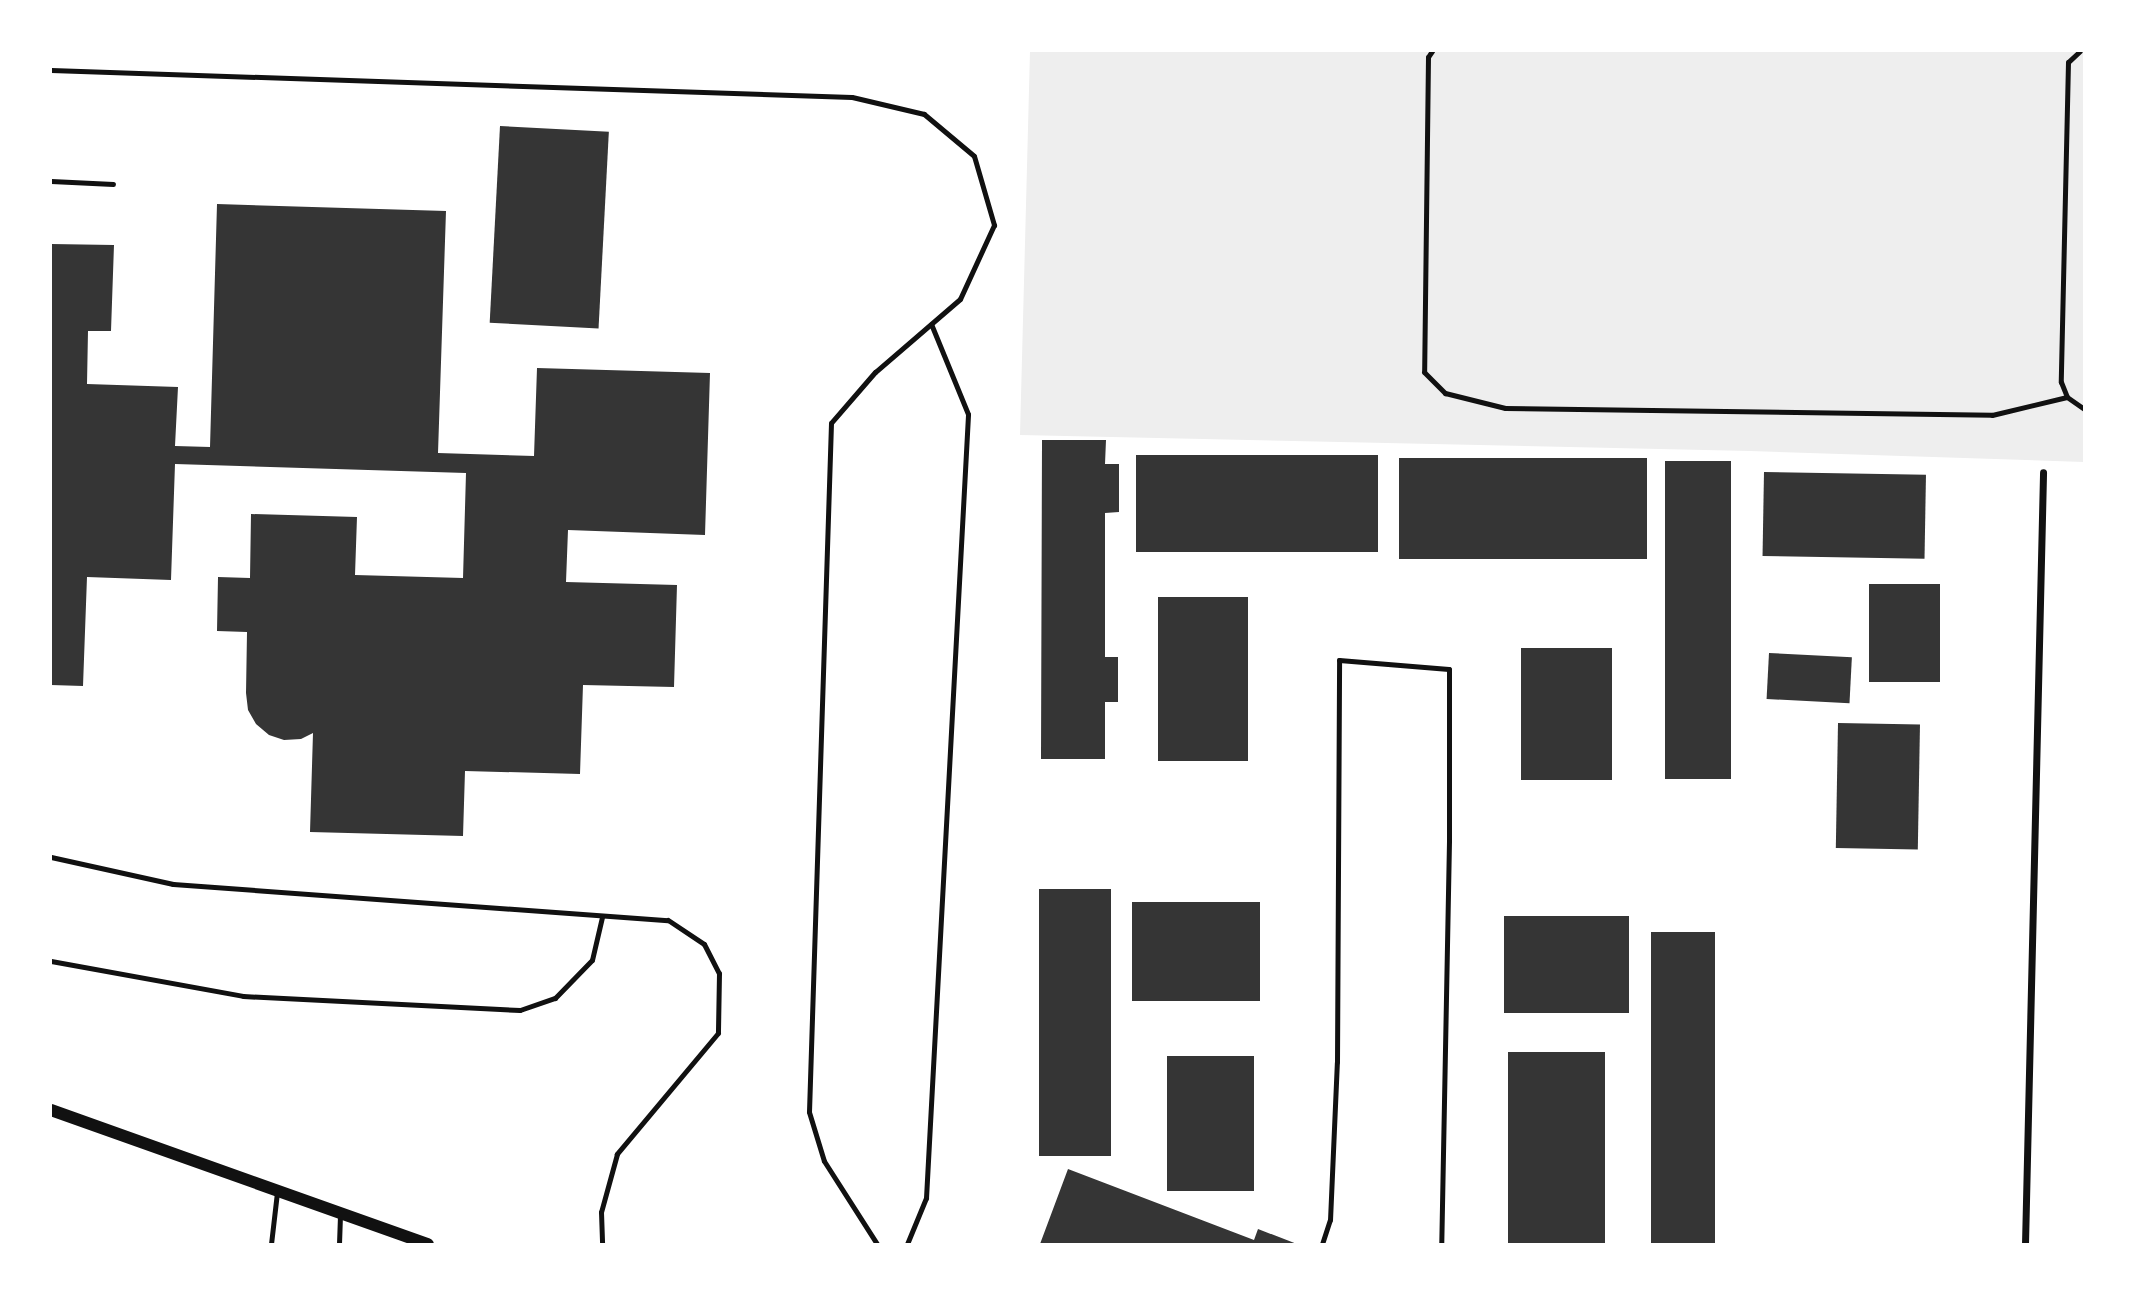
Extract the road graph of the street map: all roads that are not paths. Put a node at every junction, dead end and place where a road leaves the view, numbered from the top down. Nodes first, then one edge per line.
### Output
1 (1432, 51) edge
2 (2079, 51) edge
3 (51, 70) edge
4 (51, 181) edge
5 (113, 184) dead end
6 (931, 324) junction
7 (2067, 397) junction
8 (2084, 409) edge
9 (2043, 472) dead end
10 (51, 857) edge
11 (602, 917) junction
12 (51, 961) edge
13 (51, 1110) edge
14 (277, 1191) junction
15 (340, 1213) junction
16 (271, 1244) edge
17 (339, 1244) edge
18 (428, 1244) edge
19 (603, 1244) edge
20 (877, 1244) edge
21 (907, 1244) edge
22 (1322, 1244) edge
23 (1441, 1244) edge
24 (2025, 1244) edge

1 - 7 lane
2 - 7 lane
3 - 6 lane
4 - 5 lane
6 - 20 lane
6 - 21 lane
7 - 8 lane
9 - 24 street
10 - 11 lane
11 - 12 lane
11 - 19 lane
13 - 14 street
14 - 15 street
14 - 16 lane
15 - 17 lane
15 - 18 street
22 - 23 lane

